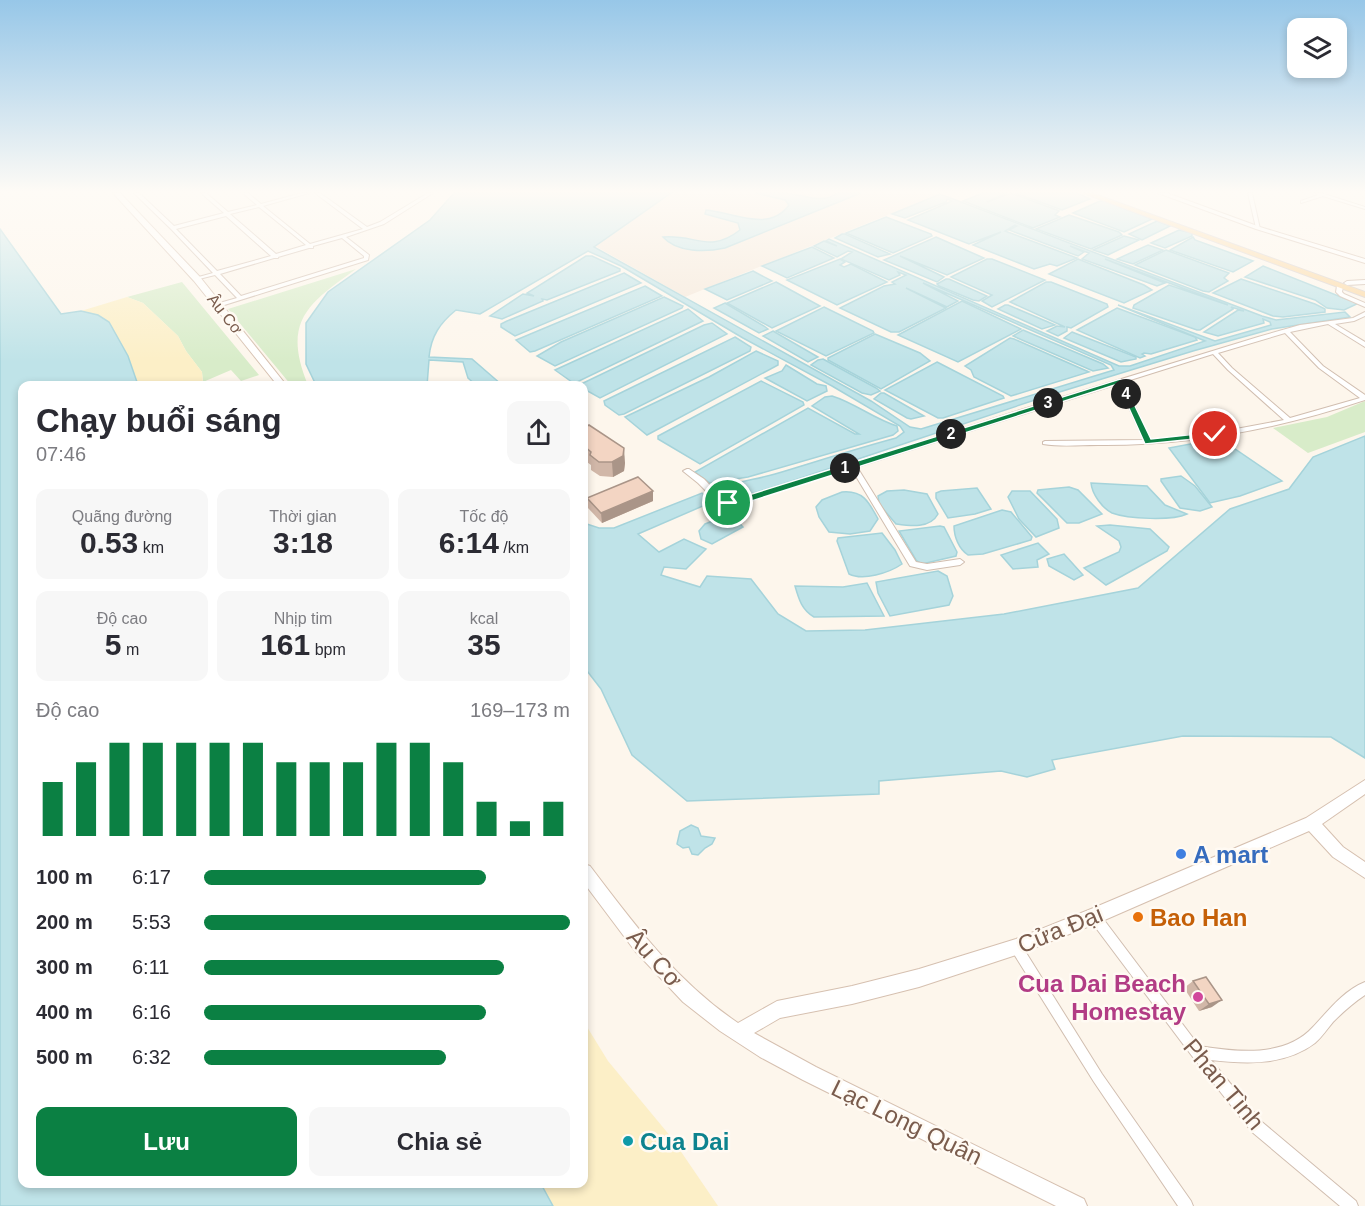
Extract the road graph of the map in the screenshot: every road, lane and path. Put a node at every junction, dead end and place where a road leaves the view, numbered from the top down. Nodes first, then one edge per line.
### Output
1 (169, 249) edge
2 (193, 249) edge
3 (268, 249) edge
4 (301, 249) edge
5 (359, 249) edge
6 (1243, 249) edge
7 (1248, 249) edge
8 (1327, 249) edge
9 (276, 256) junction
10 (1365, 261) edge
11 (217, 274) junction
12 (197, 279) junction
13 (1365, 282) edge
14 (1343, 285) junction
15 (1365, 290) edge
16 (1365, 295) edge
17 (240, 298) junction
18 (218, 305) junction
19 (1365, 305) edge
20 (1365, 314) edge
21 (1330, 323) junction
22 (1287, 331) junction
23 (1365, 337) edge
24 (1357, 339) junction
25 (1365, 345) edge
26 (1214, 352) junction
27 (279, 381) edge
28 (1120, 381) junction
29 (1365, 398) edge
30 (1287, 420) junction
31 (1148, 442) junction
32 (1045, 443) dead end
33 (853, 466) junction
34 (687, 471) dead end
35 (960, 562) dead end
36 (1365, 786) edge
37 (1311, 824) junction
38 (1365, 871) edge
39 (588, 876) edge
40 (1094, 916) junction
41 (1016, 947) junction
42 (1365, 988) edge
43 (738, 1032) junction
44 (1196, 1052) junction
45 (1077, 1206) edge
46 (1185, 1206) edge
47 (1351, 1206) edge

1 - 12 main road, Âu Cơ
2 - 11 street
3 - 9 street
4 - 9 street
5 - 17 street
6 - 14 main road
7 - 14 main road
8 - 10 main road
9 - 11 street
11 - 12 street
11 - 17 street
12 - 18 main road, Âu Cơ
13 - 14 street
14 - 15 main road
14 - 16 main road
14 - 19 street
17 - 18 street
18 - 27 main road, Âu Cơ
20 - 21 street
21 - 22 street
21 - 24 street
22 - 26 street
22 - 29 street
23 - 24 street
24 - 25 street
26 - 28 street
26 - 30 street
28 - 31 street
28 - 33 street
29 - 30 street
30 - 31 street
31 - 32 street
33 - 34 street
33 - 35 street
36 - 37 main road, Cửa Đại
37 - 38 main road
37 - 40 main road, Cửa Đại
39 - 43 main road, Âu Cơ
40 - 41 main road, Cửa Đại
40 - 44 street, Phan Tình
41 - 43 main road, Cửa Đại
41 - 46 street
42 - 44 street
43 - 45 main road, Lạc Long Quân
44 - 47 street, Phan Tình

